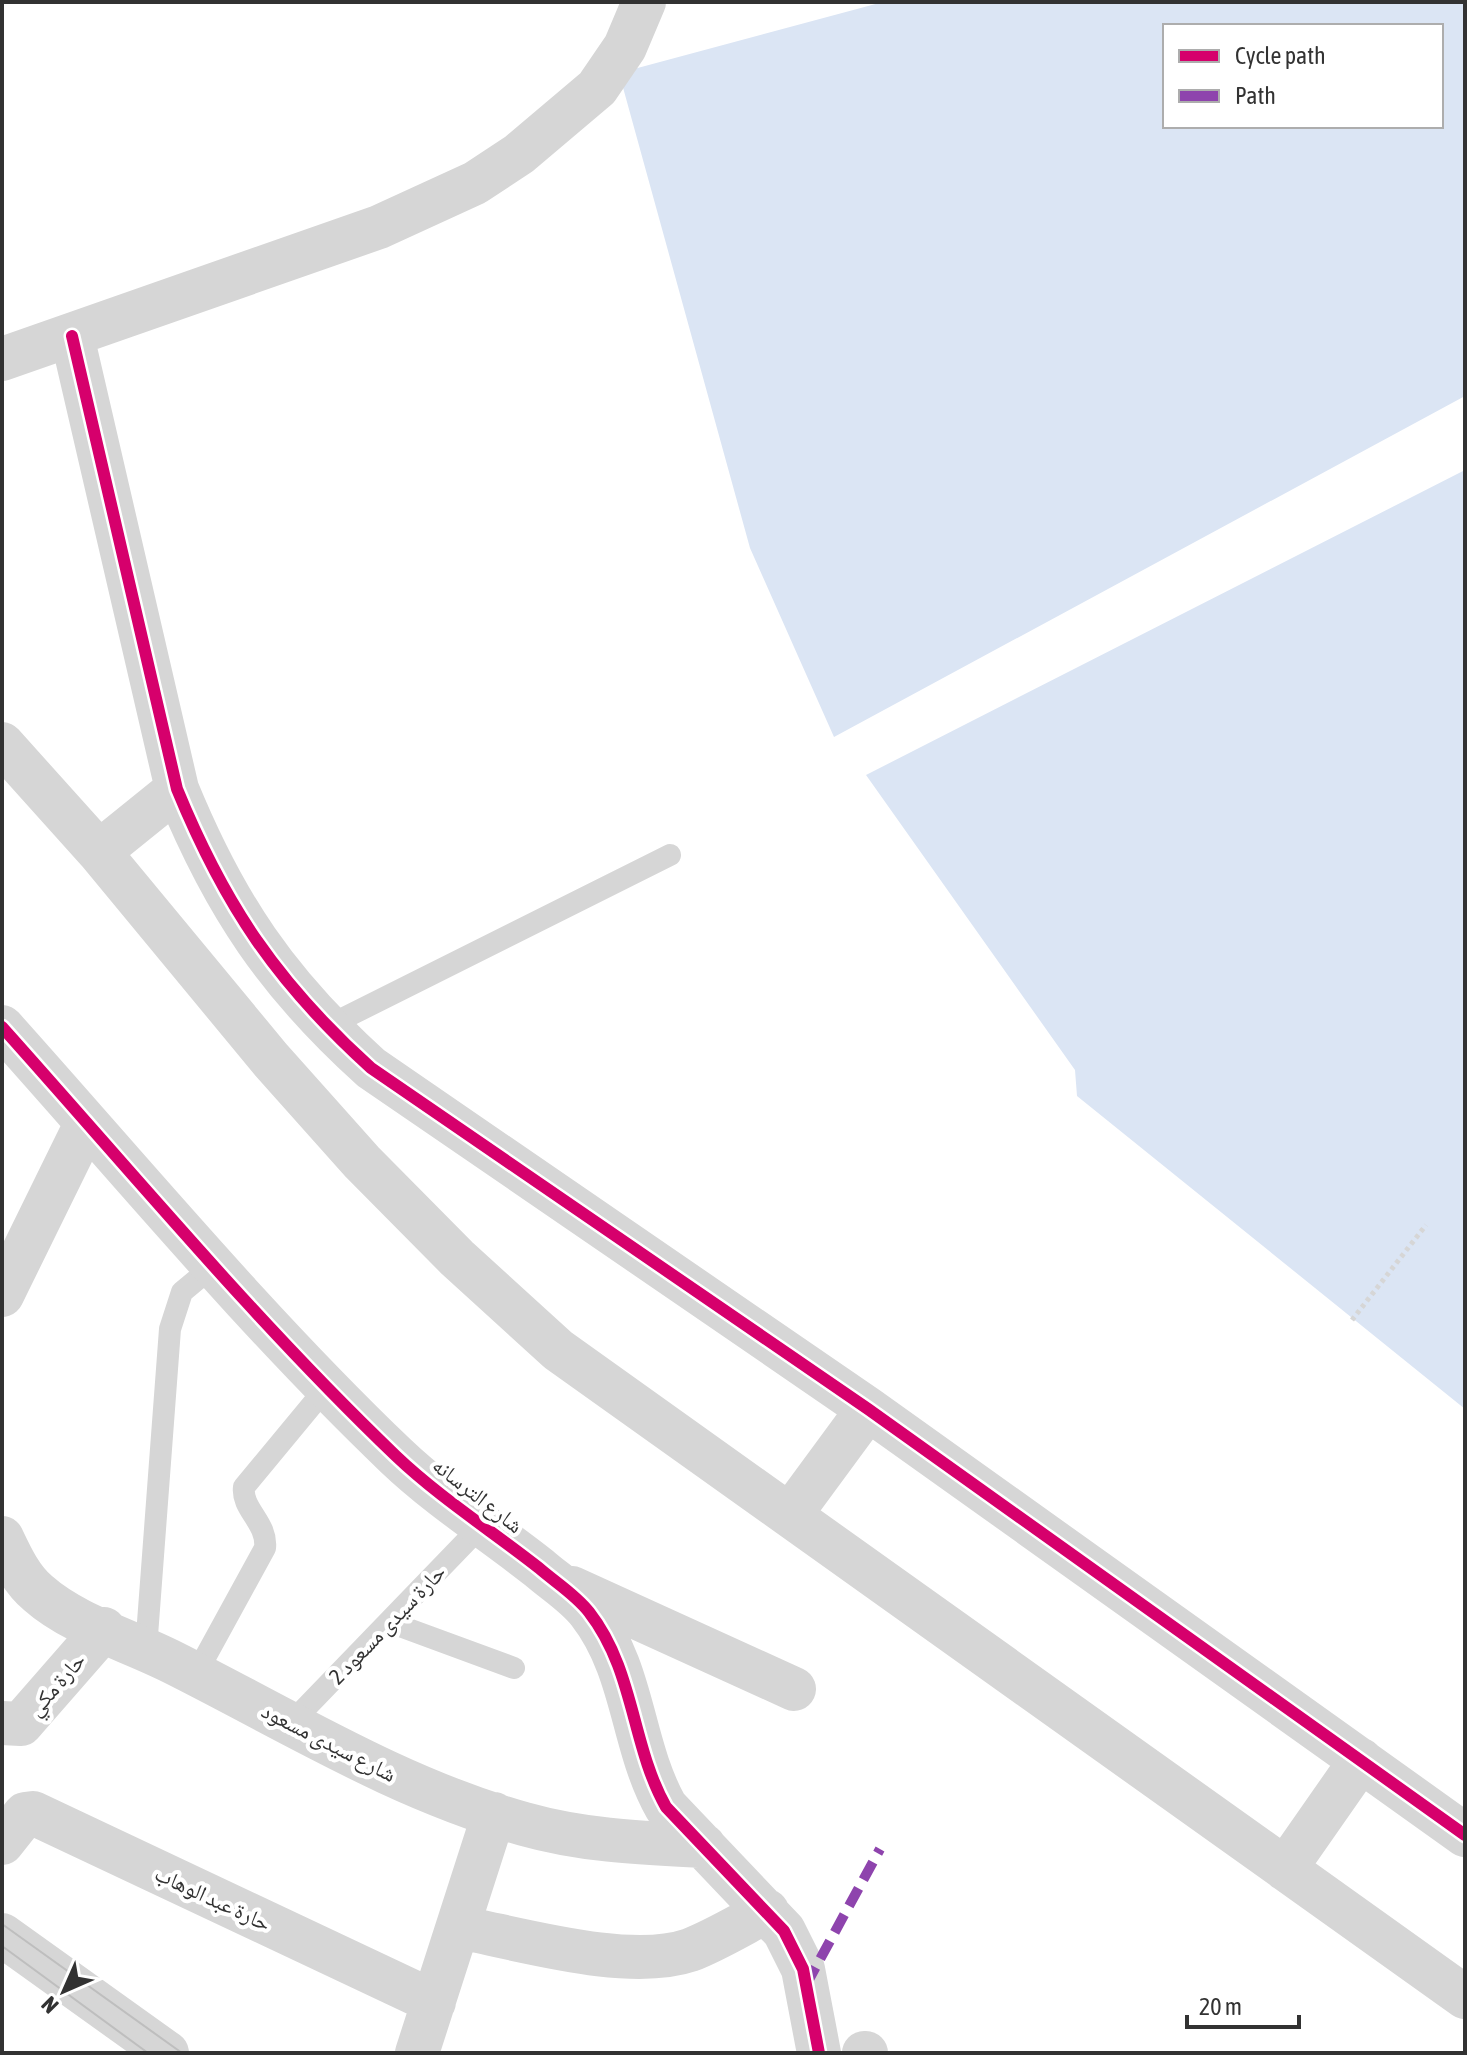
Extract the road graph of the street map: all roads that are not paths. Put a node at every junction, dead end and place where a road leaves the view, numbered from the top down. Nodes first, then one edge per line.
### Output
1 (644, 2) edge
2 (72, 336) junction
3 (2, 359) edge
4 (2, 744) edge
5 (177, 789) junction
6 (99, 852) junction
7 (670, 855) dead end
8 (2, 1027) edge
9 (326, 1027) junction
10 (86, 1124) junction
11 (212, 1267) junction
12 (2, 1295) edge
13 (326, 1388) junction
14 (868, 1409) junction
15 (790, 1515) junction
16 (483, 1524) junction
17 (2, 1538) edge
18 (551, 1578) junction
19 (389, 1622) junction
20 (104, 1629) junction
21 (146, 1649) junction
22 (514, 1668) dead end
23 (196, 1674) junction
24 (794, 1689) dead end
25 (2, 1723) edge
26 (291, 1723) junction
27 (1361, 1760) junction
28 (494, 1814) junction
29 (1465, 1835) edge
30 (2, 1843) edge
31 (704, 1846) junction
32 (1285, 1869) junction
33 (767, 1911) junction
34 (458, 1927) junction
35 (2, 1935) edge
36 (1465, 1997) edge
37 (434, 2002) junction
38 (147, 2048) edge
39 (417, 2053) edge
40 (819, 2053) edge

1 - 2 street
2 - 3 street
2 - 5 street
4 - 6 street
5 - 6 street
5 - 9 street
6 - 15 street
7 - 9 lane
8 - 10 street, شارع الترسانه
9 - 14 street
10 - 11 street, شارع الترسانه
10 - 12 street
11 - 13 street, شارع الترسانه
11 - 21 lane
13 - 16 street, شارع الترسانه
13 - 23 lane
14 - 15 street
14 - 27 street
15 - 32 street
16 - 18 street, شارع الترسانه
16 - 19 lane, حارة سيدى مسعود 2
17 - 20 street, شارع سيدى مسعود
18 - 24 street
18 - 31 street, شارع الترسانه
19 - 22 lane
19 - 26 lane, حارة سيدى مسعود 2
20 - 21 street, شارع سيدى مسعود
20 - 25 street, حارة مكي
21 - 23 street, شارع سيدى مسعود
23 - 26 street, شارع سيدى مسعود
26 - 28 street, شارع سيدى مسعود
27 - 29 street
27 - 32 street
28 - 31 street, شارع سيدى مسعود
28 - 34 street
30 - 37 street, حارة عبد الوهاب
31 - 33 street, شارع الترسانه
32 - 36 street
33 - 34 street
33 - 40 street, شارع الترسانه
34 - 37 street
35 - 38 street
37 - 39 street

